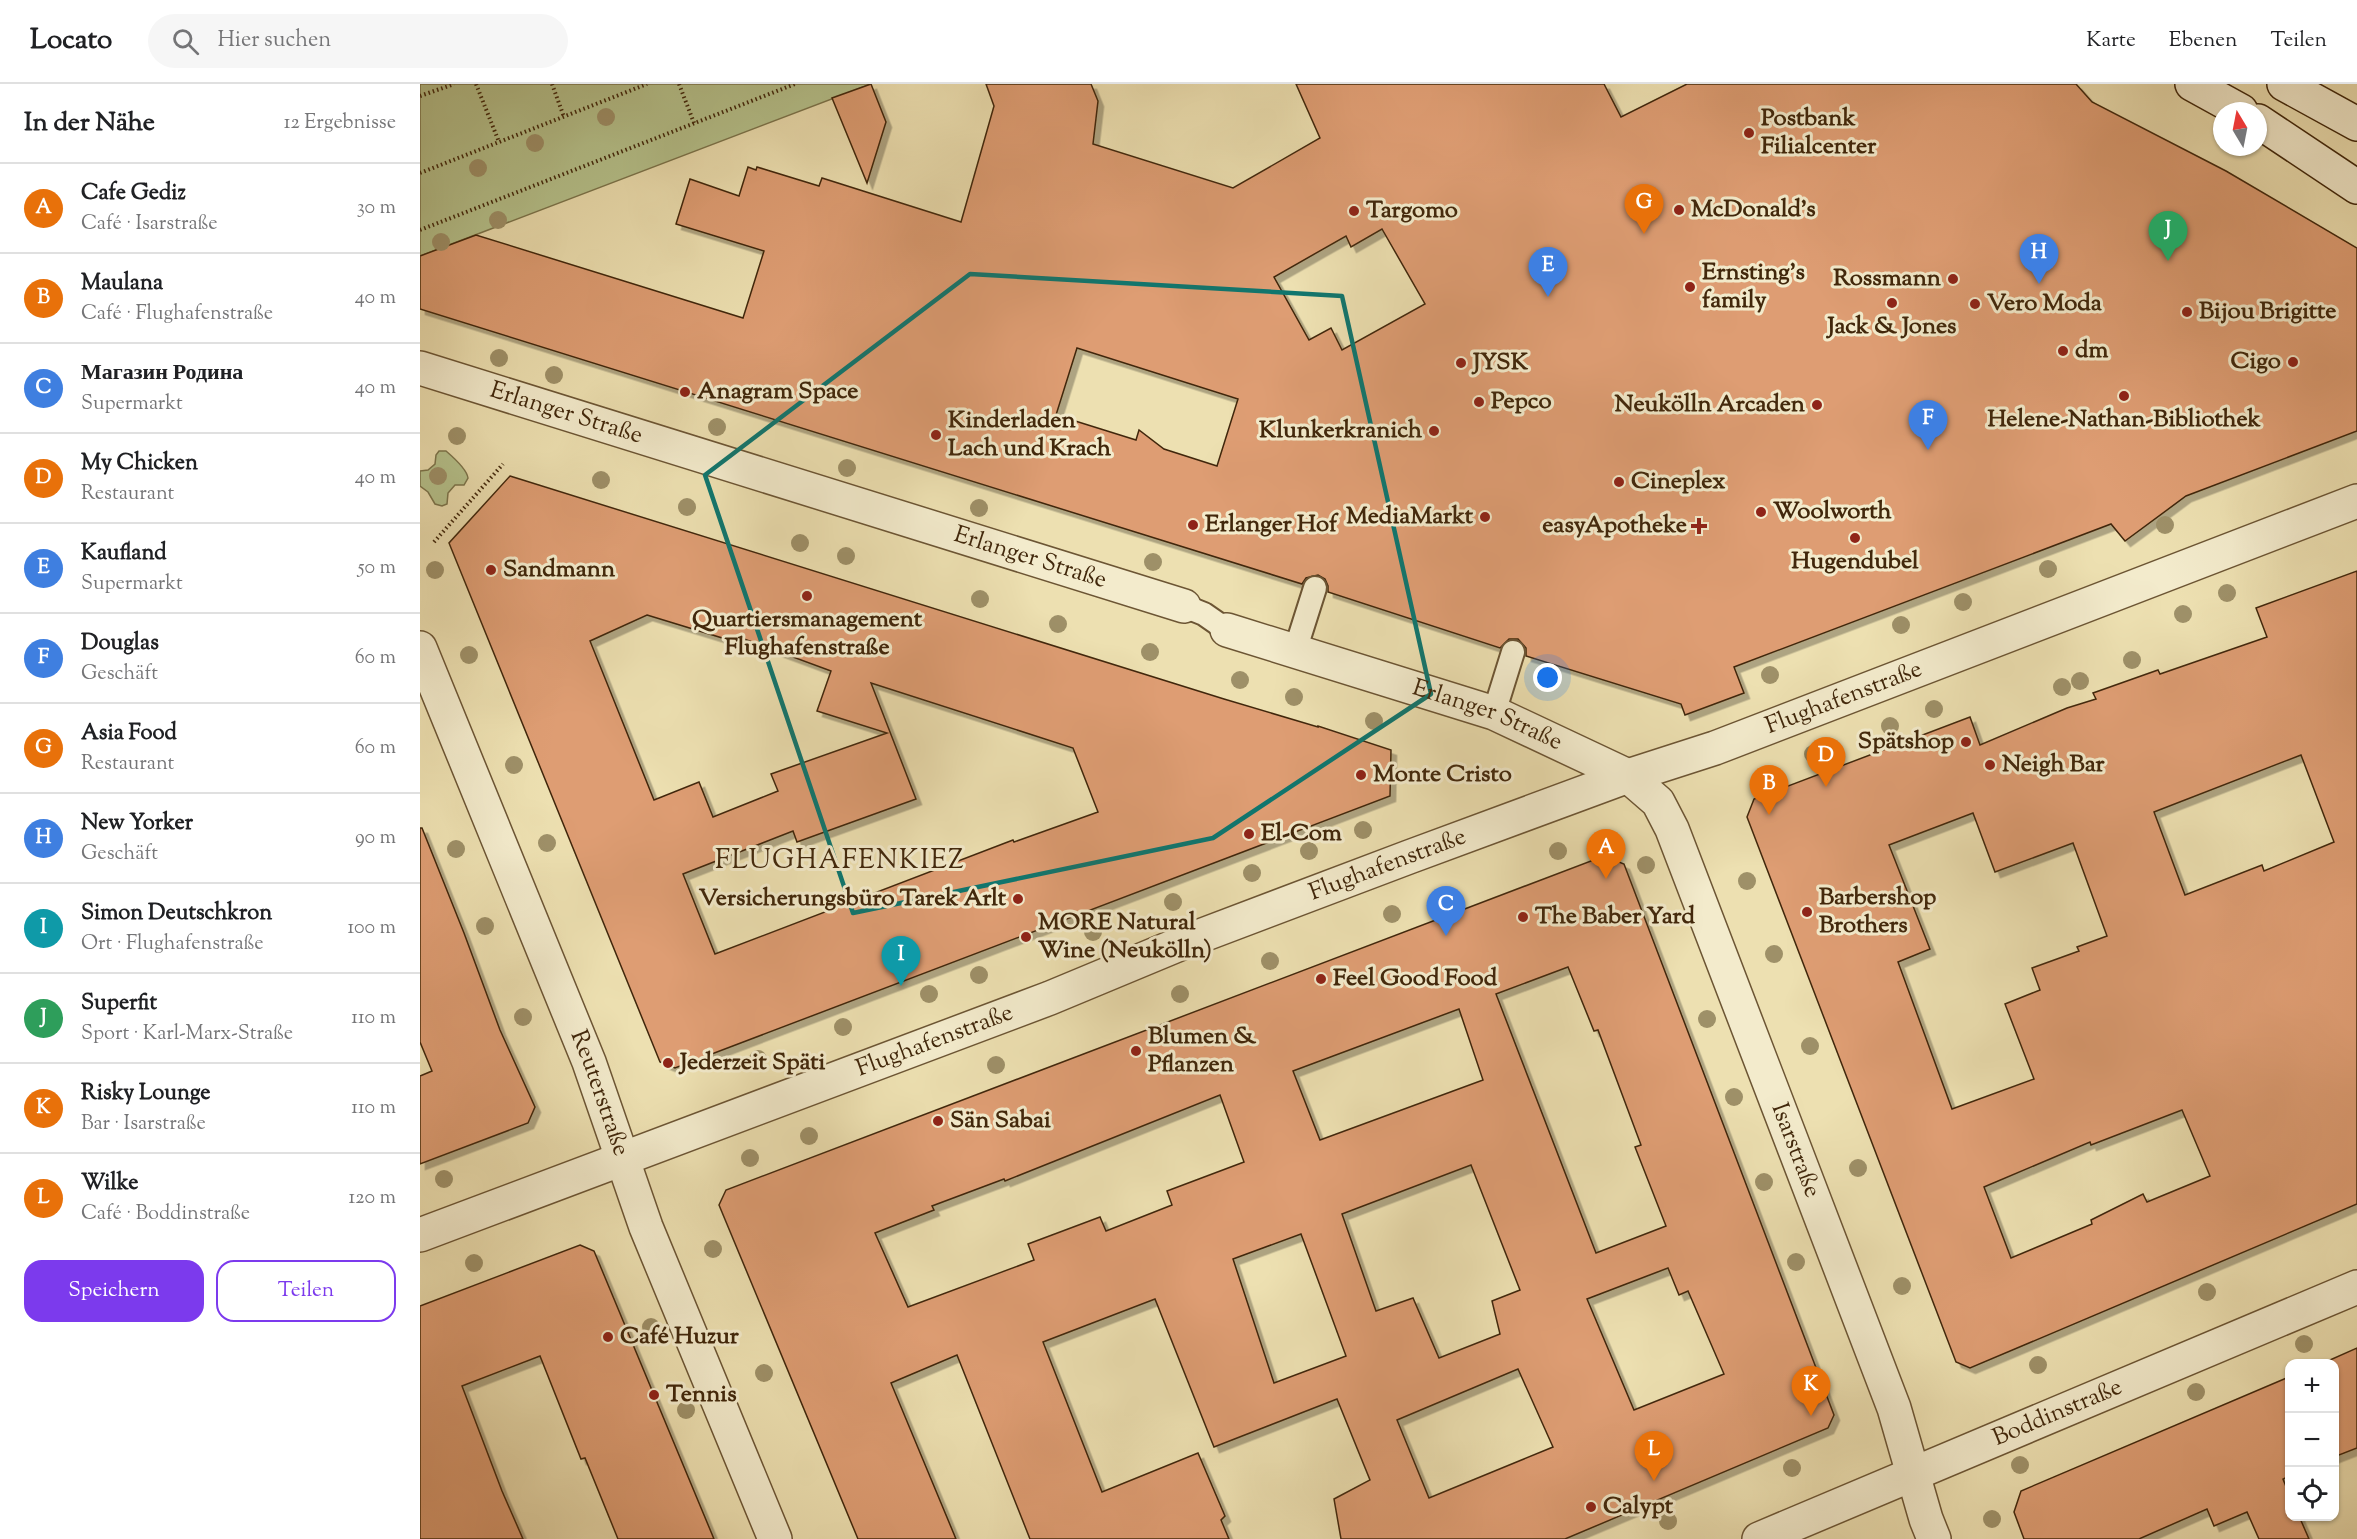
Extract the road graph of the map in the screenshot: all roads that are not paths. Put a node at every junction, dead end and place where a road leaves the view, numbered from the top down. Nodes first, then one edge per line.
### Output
1 (2192, 84) edge
2 (2284, 84) edge
3 (2225, 102) edge
4 (2357, 124) edge
5 (2267, 127) edge
6 (2357, 187) edge
7 (420, 368) edge
8 (2357, 501) edge
9 (1315, 588) dead end
10 (1184, 606) joint
11 (1227, 630) joint
12 (420, 648) edge
13 (1295, 651) junction
14 (1513, 652) dead end
15 (1494, 713) junction
16 (1628, 776) junction
17 (623, 1158) junction
18 (420, 1235) edge
19 (2357, 1287) edge
20 (1913, 1474) junction
21 (775, 1539) edge
22 (1759, 1539) edge
23 (1934, 1539) edge

1 - 3 street
2 - 4 street
5 - 6 street
7 - 10 street, Erlanger Straße
8 - 16 street, Flughafenstraße
9 - 13 lane
10 - 11 lane, Erlanger Straße
11 - 13 street, Erlanger Straße
12 - 17 street, Reuterstraße
13 - 15 street, Erlanger Straße
14 - 15 lane
15 - 16 street, Erlanger Straße
16 - 17 street, Flughafenstraße
16 - 20 street, Isarstraße
17 - 18 street, Flughafenstraße
17 - 21 street, Reuterstraße
19 - 20 street, Boddinstraße
20 - 22 street, Boddinstraße
20 - 23 street, Isarstraße

